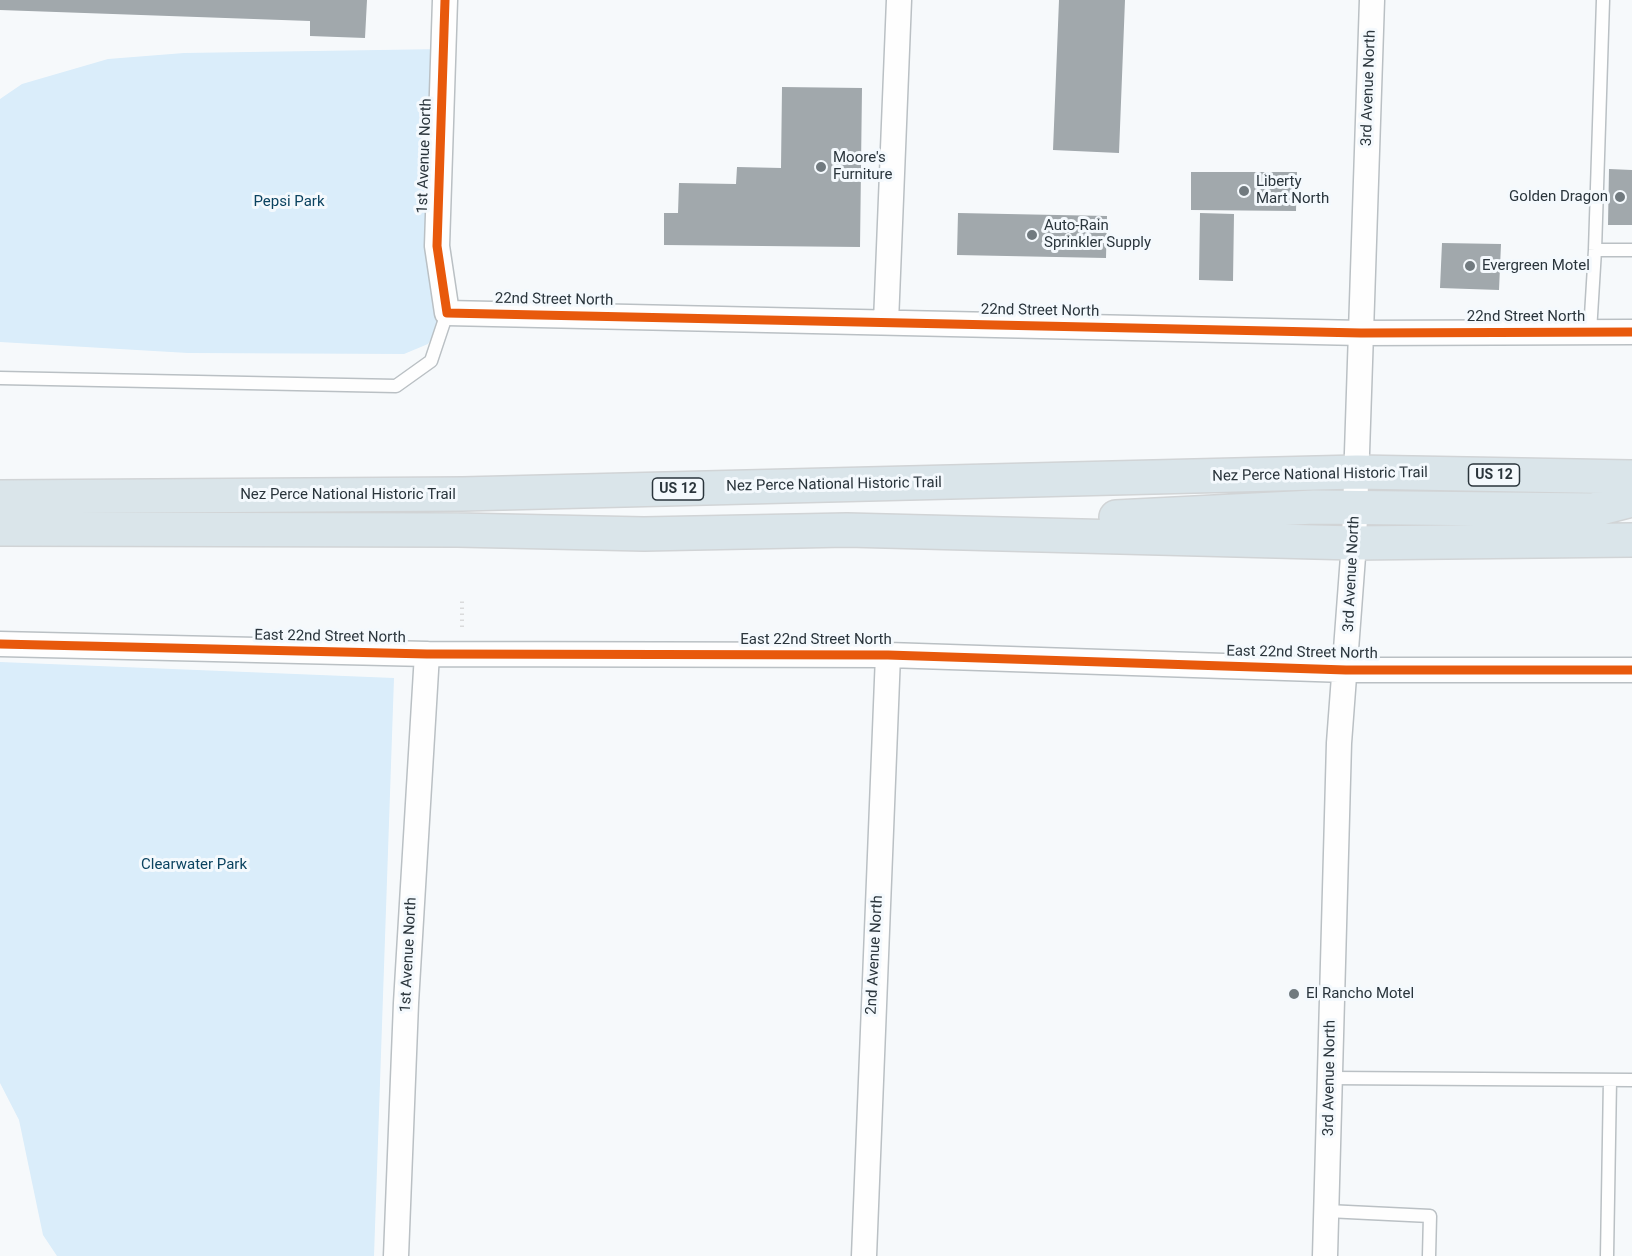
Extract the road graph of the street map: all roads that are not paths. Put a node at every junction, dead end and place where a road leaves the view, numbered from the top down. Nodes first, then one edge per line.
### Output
1 (445, 0) edge
2 (899, 0) edge
3 (1372, 0) edge
4 (1603, 0) edge
5 (1595, 250) junction
6 (1632, 250) edge
7 (447, 313) junction
8 (886, 322) junction
9 (1590, 332) junction
10 (1632, 332) edge
11 (1361, 333) junction
12 (0, 378) edge
13 (1356, 472) junction
14 (1632, 477) edge
15 (0, 497) edge
16 (1632, 500) edge
17 (1355, 507) junction
18 (0, 530) edge
19 (847, 530) junction
20 (1632, 540) edge
21 (1354, 543) junction
22 (0, 644) edge
23 (427, 654) junction
24 (888, 655) junction
25 (1346, 670) junction
26 (1632, 670) edge
27 (1330, 1078) junction
28 (1610, 1080) junction
29 (1632, 1080) edge
30 (1327, 1211) junction
31 (396, 1256) edge
32 (864, 1256) edge
33 (1326, 1256) edge
34 (1429, 1256) edge
35 (1607, 1256) edge

1 - 7 street, 1st Avenue North
2 - 8 street
3 - 11 street, 3rd Avenue North
4 - 5 lane
5 - 6 lane
5 - 9 lane
7 - 8 street, 22nd Street North
7 - 12 lane
8 - 11 street, 22nd Street North
9 - 10 street, 22nd Street North
9 - 11 street, 22nd Street North
11 - 13 street, 3rd Avenue North
13 - 14 highway, Nez Perce National Historic Trail / US 12
13 - 15 highway, Nez Perce National Historic Trail / US 12
13 - 17 street, 3rd Avenue North
16 - 17 highway
17 - 19 highway
17 - 21 street, 3rd Avenue North
18 - 19 highway
19 - 21 highway
20 - 21 highway
21 - 25 street, 3rd Avenue North
22 - 23 street, East 22nd Street North
23 - 24 street, East 22nd Street North
23 - 31 street, 1st Avenue North
24 - 25 street, East 22nd Street North
24 - 32 street, 2nd Avenue North
25 - 26 street, East 22nd Street North
25 - 27 street, 3rd Avenue North
27 - 28 lane
27 - 30 street, 3rd Avenue North
28 - 29 lane
28 - 35 lane
30 - 33 street, 3rd Avenue North
30 - 34 lane

